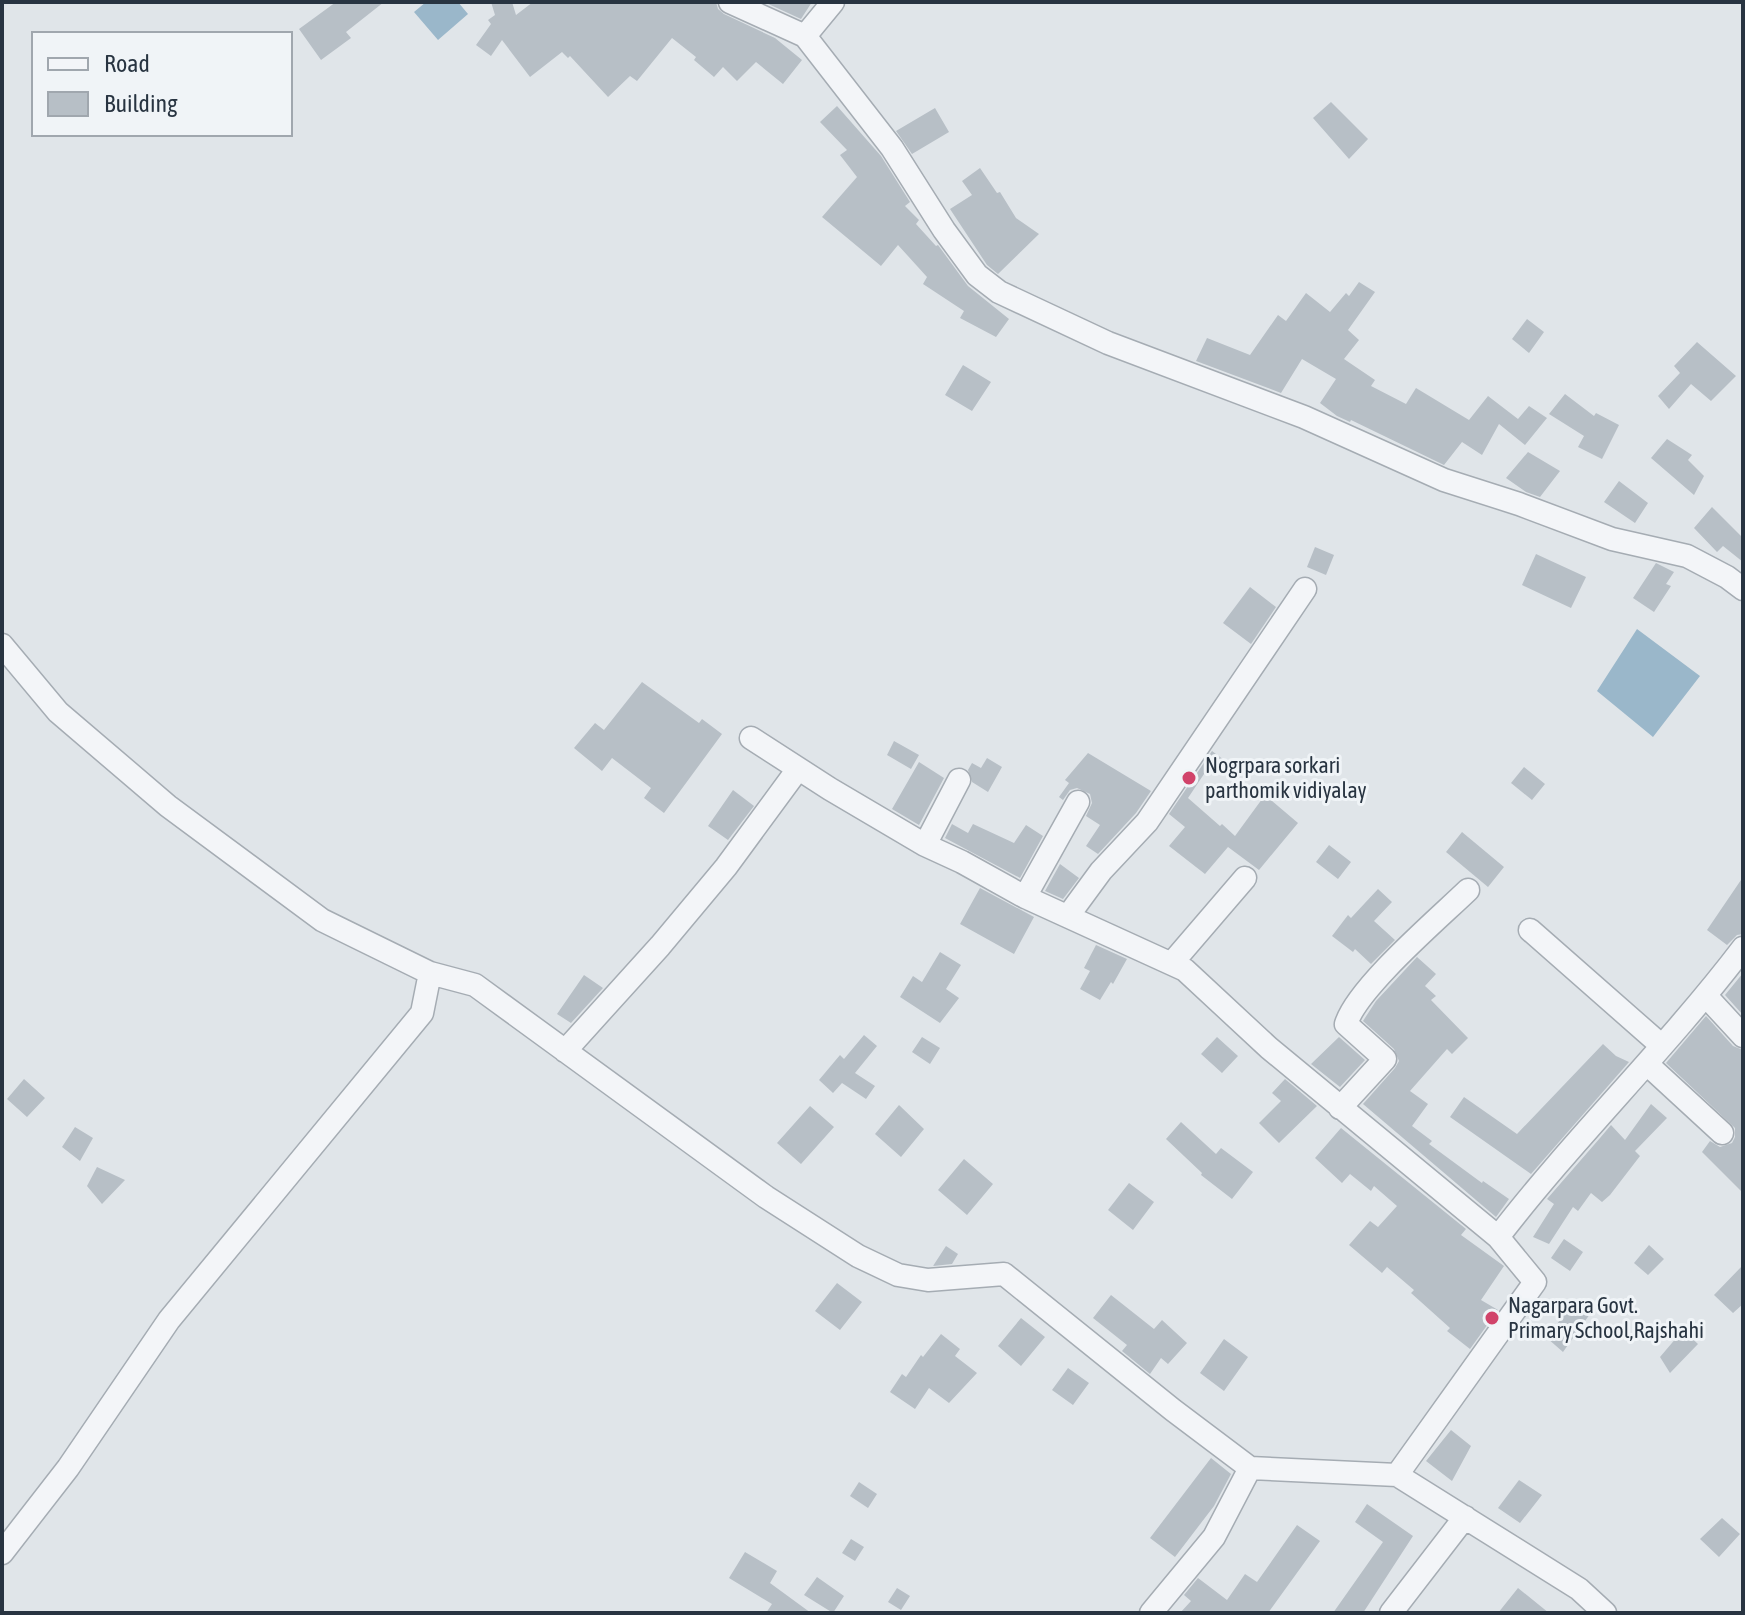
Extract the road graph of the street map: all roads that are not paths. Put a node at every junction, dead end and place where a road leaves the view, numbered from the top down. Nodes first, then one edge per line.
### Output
1 (730, 2) edge
2 (833, 2) edge
3 (805, 36) junction
4 (1305, 589) dead end
5 (1743, 589) edge
6 (2, 645) edge
7 (751, 738) dead end
8 (798, 769) junction
9 (959, 780) dead end
10 (1078, 802) dead end
11 (925, 845) junction
12 (1245, 878) dead end
13 (1468, 890) dead end
14 (1025, 897) junction
15 (1068, 916) junction
16 (1530, 930) dead end
17 (1743, 948) edge
18 (1172, 963) junction
19 (430, 973) junction
20 (1706, 996) junction
21 (1743, 1036) edge
22 (1662, 1046) junction
23 (565, 1051) junction
24 (1647, 1064) junction
25 (1340, 1108) junction
26 (1722, 1133) dead end
27 (1498, 1237) junction
28 (1250, 1468) junction
29 (1397, 1475) junction
30 (1465, 1517) junction
31 (2, 1553) edge
32 (1151, 1613) edge
33 (1391, 1613) edge
34 (1605, 1613) edge

1 - 3 street
2 - 3 street
3 - 5 street
4 - 15 street
6 - 19 street
7 - 8 street
8 - 11 street
8 - 23 street
9 - 11 street
10 - 14 street
11 - 14 street
12 - 18 street
13 - 25 street
14 - 15 street
15 - 18 street
16 - 22 street
17 - 20 street
18 - 25 street
19 - 23 street
19 - 31 street
20 - 21 street
20 - 22 street
22 - 24 street
23 - 28 street
24 - 26 street
24 - 27 street
25 - 27 street
27 - 29 street
28 - 29 street
28 - 32 street
29 - 30 street
30 - 33 street
30 - 34 street

